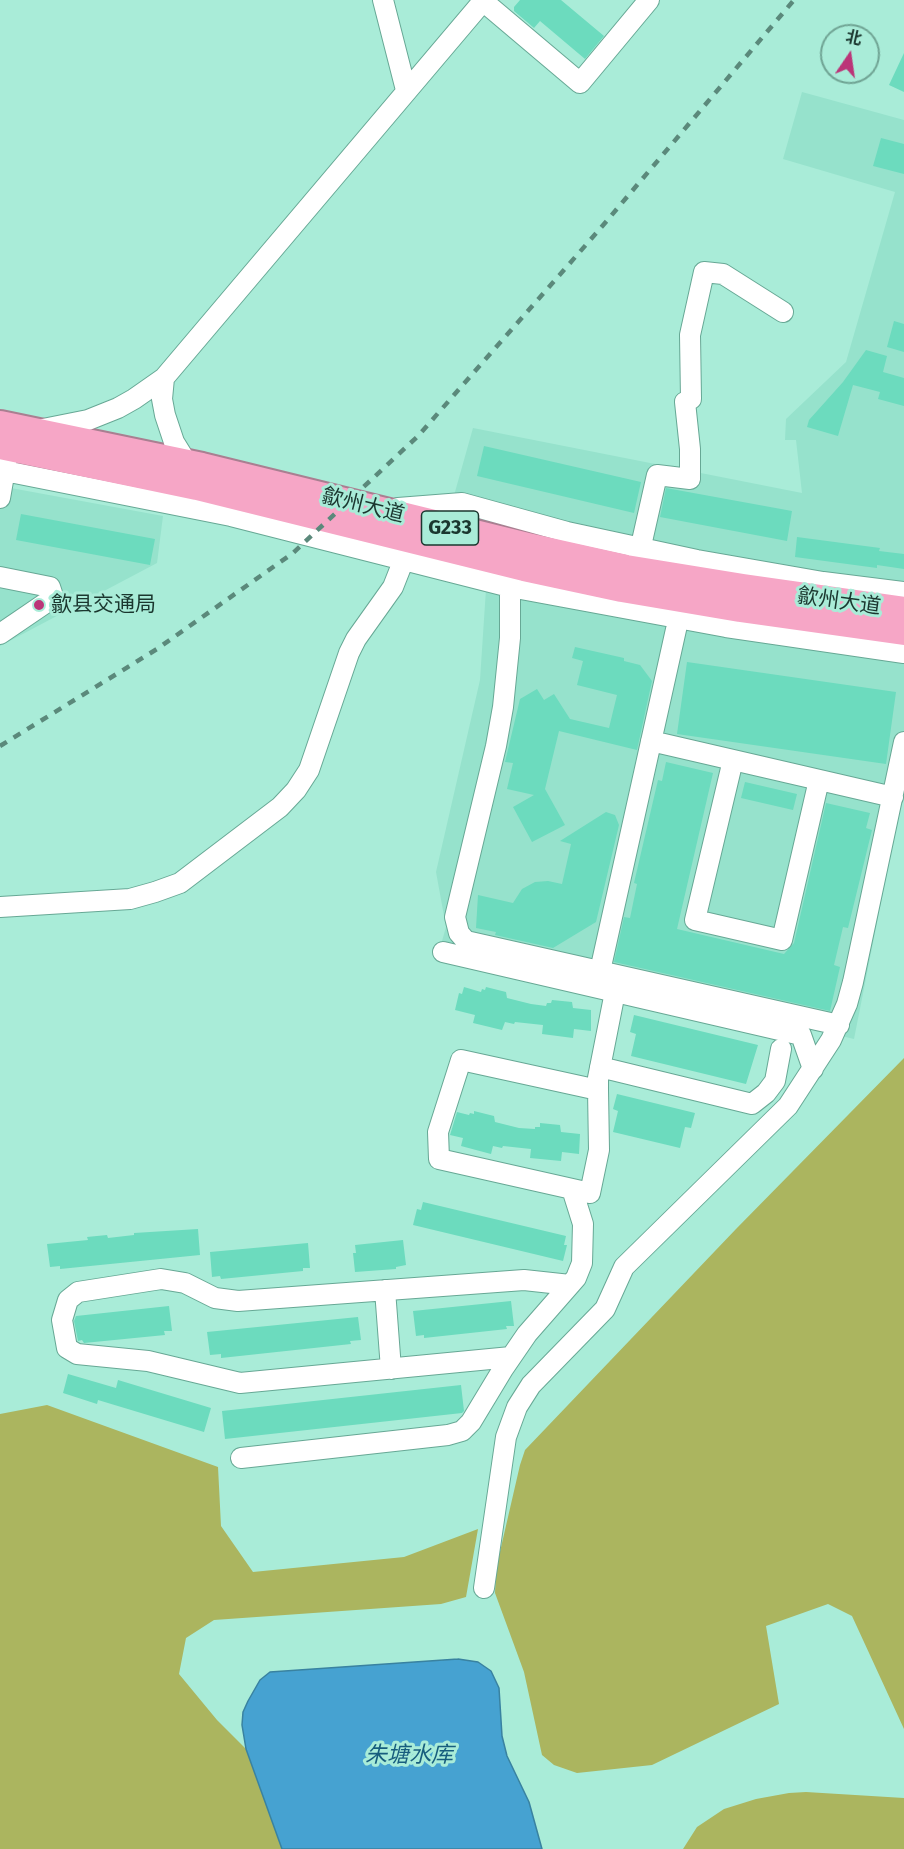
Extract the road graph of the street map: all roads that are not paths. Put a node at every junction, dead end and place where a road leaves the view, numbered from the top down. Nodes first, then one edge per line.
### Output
1 (383, 0) edge
2 (484, 0) edge
3 (649, 0) edge
4 (406, 90) junction
5 (783, 312) dead end
6 (164, 378) junction
7 (35, 431) junction
8 (3, 451) edge
9 (187, 463) junction
10 (0, 498) edge
11 (407, 549) junction
12 (638, 559) junction
13 (0, 577) edge
14 (510, 587) junction
15 (904, 592) edge
16 (681, 609) junction
17 (904, 611) edge
18 (904, 631) edge
19 (0, 634) edge
20 (904, 653) edge
21 (651, 741) junction
22 (904, 742) edge
23 (732, 760) junction
24 (819, 780) junction
25 (892, 797) junction
26 (0, 907) edge
27 (443, 952) dead end
28 (600, 971) junction
29 (615, 992) junction
30 (839, 1025) junction
31 (781, 1050) dead end
32 (600, 1066) junction
33 (813, 1069) junction
34 (598, 1090) junction
35 (572, 1189) junction
36 (570, 1285) junction
37 (385, 1290) junction
38 (511, 1357) junction
39 (391, 1369) junction
40 (241, 1458) dead end
41 (484, 1588) dead end

1 - 4 street
2 - 3 street
2 - 4 street
4 - 6 street
5 - 12 street
6 - 7 street
6 - 9 street
7 - 8 highway, 歙州大道 / G233
7 - 9 highway, 歙州大道 / G233
8 - 10 street
8 - 11 highway, 歙州大道 / G233
9 - 12 highway, 歙州大道 / G233
11 - 14 street
11 - 16 highway, 歙州大道 / G233
11 - 26 street
12 - 15 street
12 - 17 highway, 歙州大道 / G233
13 - 19 street
14 - 16 street
14 - 28 street
16 - 18 highway, 歙州大道 / G233
16 - 20 street
16 - 21 street
21 - 23 street
21 - 28 street
22 - 25 street
23 - 24 street
23 - 24 street
24 - 25 street
25 - 30 street
27 - 29 street
28 - 30 street
29 - 32 street
29 - 33 street
30 - 33 street
31 - 32 street
32 - 34 street
33 - 41 street
34 - 35 street
34 - 35 street
35 - 36 street
36 - 37 street
36 - 38 street
37 - 39 street
37 - 39 street
38 - 39 street
38 - 40 street

